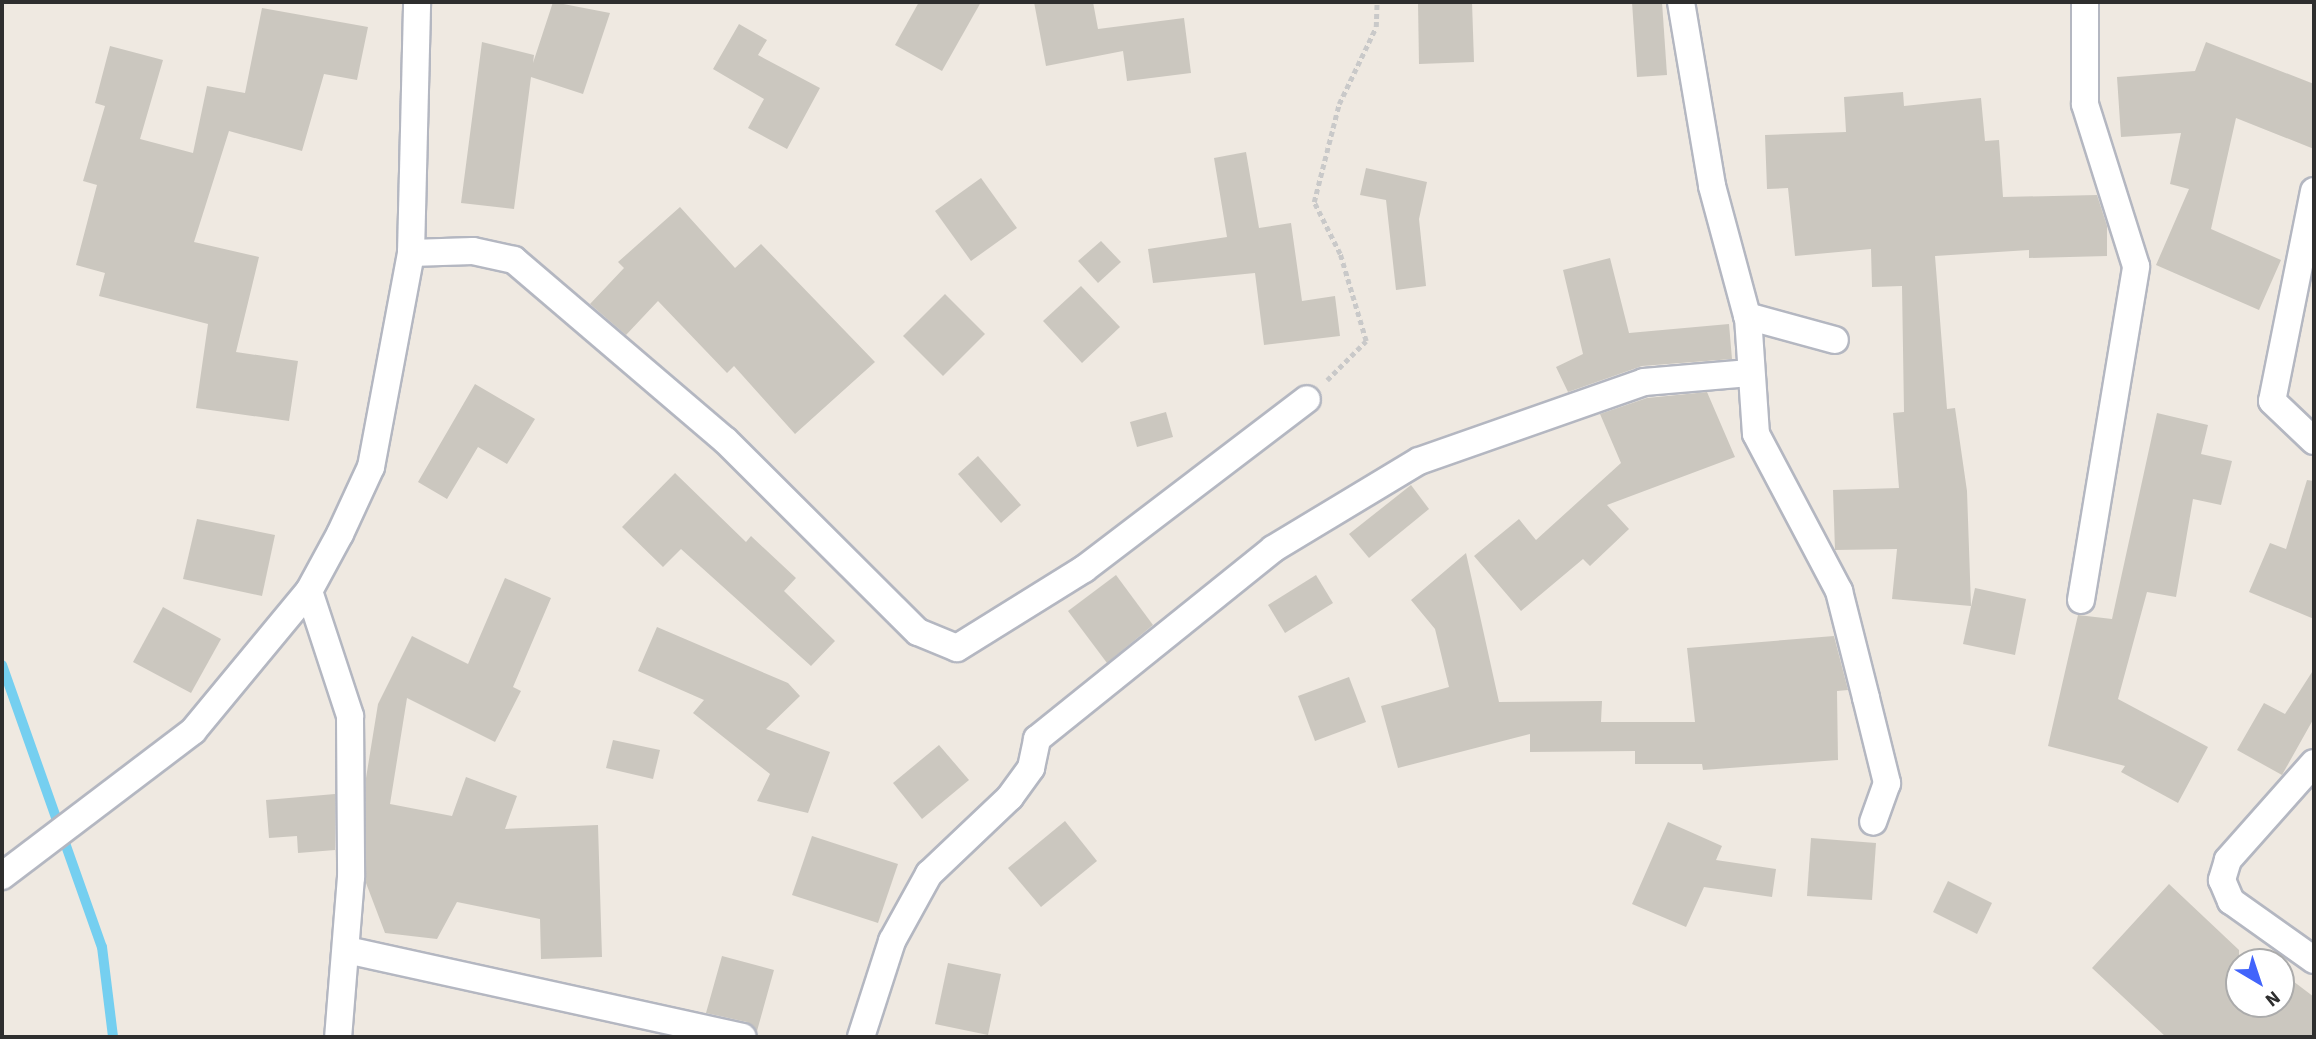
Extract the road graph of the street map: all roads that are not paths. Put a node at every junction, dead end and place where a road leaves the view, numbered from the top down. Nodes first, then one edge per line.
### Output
1 (417, 2) edge
2 (1681, 2) edge
3 (2085, 2) edge
4 (2314, 191) edge
5 (411, 253) junction
6 (1748, 317) junction
7 (1835, 340) dead end
8 (1750, 373) junction
9 (1307, 400) road end
10 (2314, 441) edge
11 (309, 591) junction
12 (2081, 600) dead end
13 (2314, 763) edge
14 (1873, 822) dead end
15 (2, 876) edge
16 (346, 950) junction
17 (2314, 960) edge
18 (338, 1037) edge
19 (743, 1037) edge
20 (862, 1037) edge

1 - 5 street
2 - 6 street
3 - 12 street
4 - 10 street
5 - 9 street
5 - 11 street
6 - 7 street
6 - 8 street
8 - 14 street
8 - 20 street
11 - 15 street
11 - 16 street
13 - 17 street
16 - 18 street
16 - 19 street

